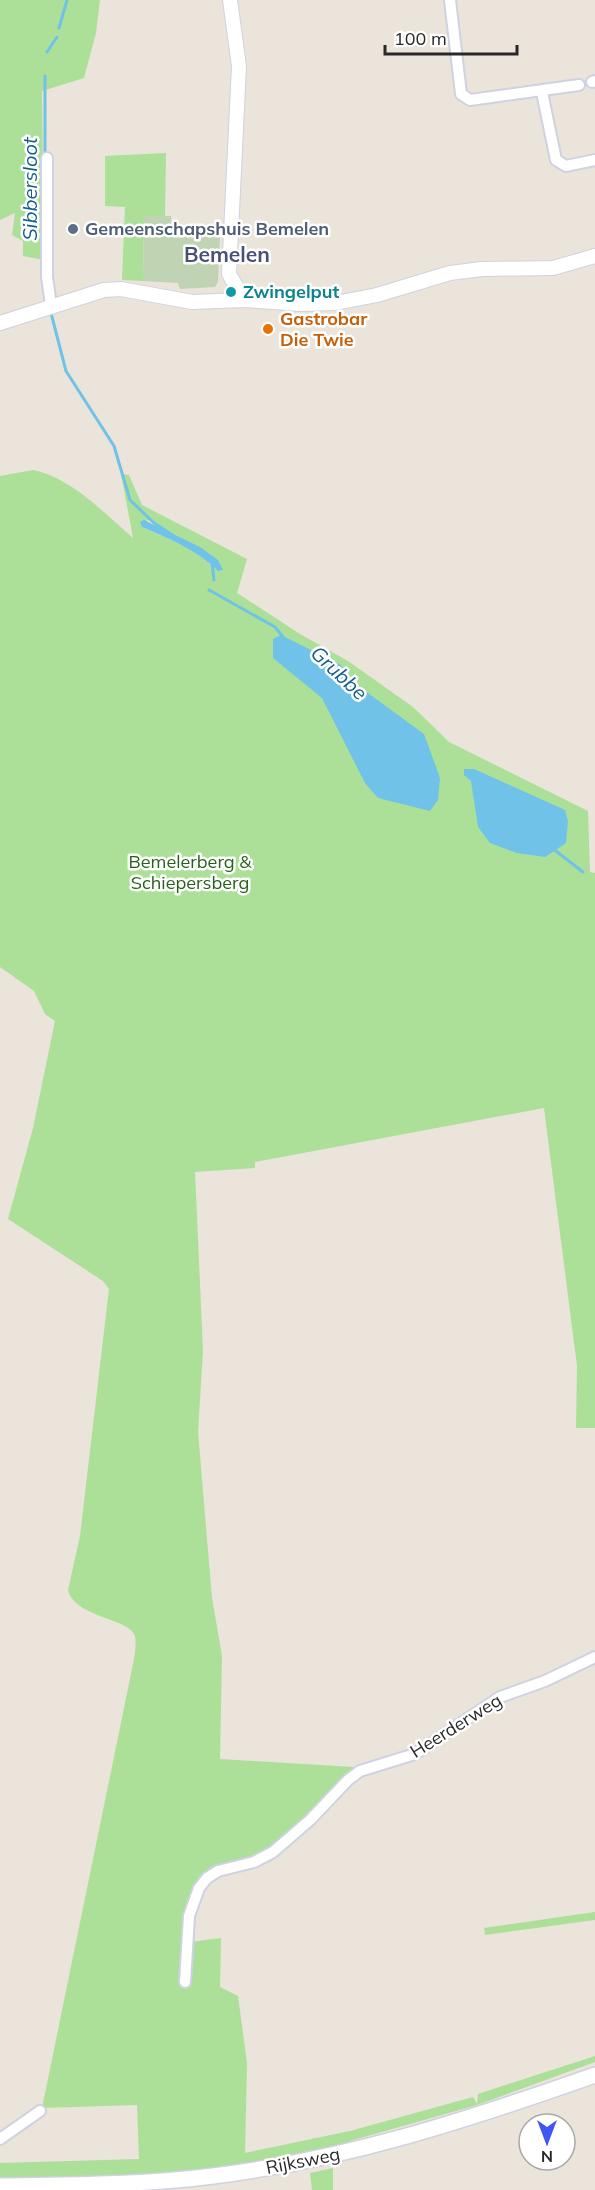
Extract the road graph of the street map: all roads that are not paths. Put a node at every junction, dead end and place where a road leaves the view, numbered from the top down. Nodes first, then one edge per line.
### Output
1 (230, 0) edge
2 (450, 0) edge
3 (579, 85) dead end
4 (542, 92) junction
5 (47, 158) dead end
6 (595, 160) edge
7 (595, 256) edge
8 (229, 274) junction
9 (220, 300) junction
10 (244, 300) junction
11 (51, 305) junction
12 (0, 323) edge
13 (595, 1657) edge
14 (184, 1982) dead end
15 (595, 2075) edge
16 (40, 2111) dead end
17 (0, 2139) edge
18 (0, 2186) edge
19 (118, 2187) edge

1 - 8 street
2 - 4 street
3 - 4 street
4 - 6 street
5 - 11 street
7 - 10 street
8 - 9 street
8 - 10 street
9 - 10 street
9 - 11 street
11 - 12 street
13 - 14 street, Heerderweg
15 - 19 main road, Rijksweg
16 - 17 street
18 - 19 main road, Rijksweg

